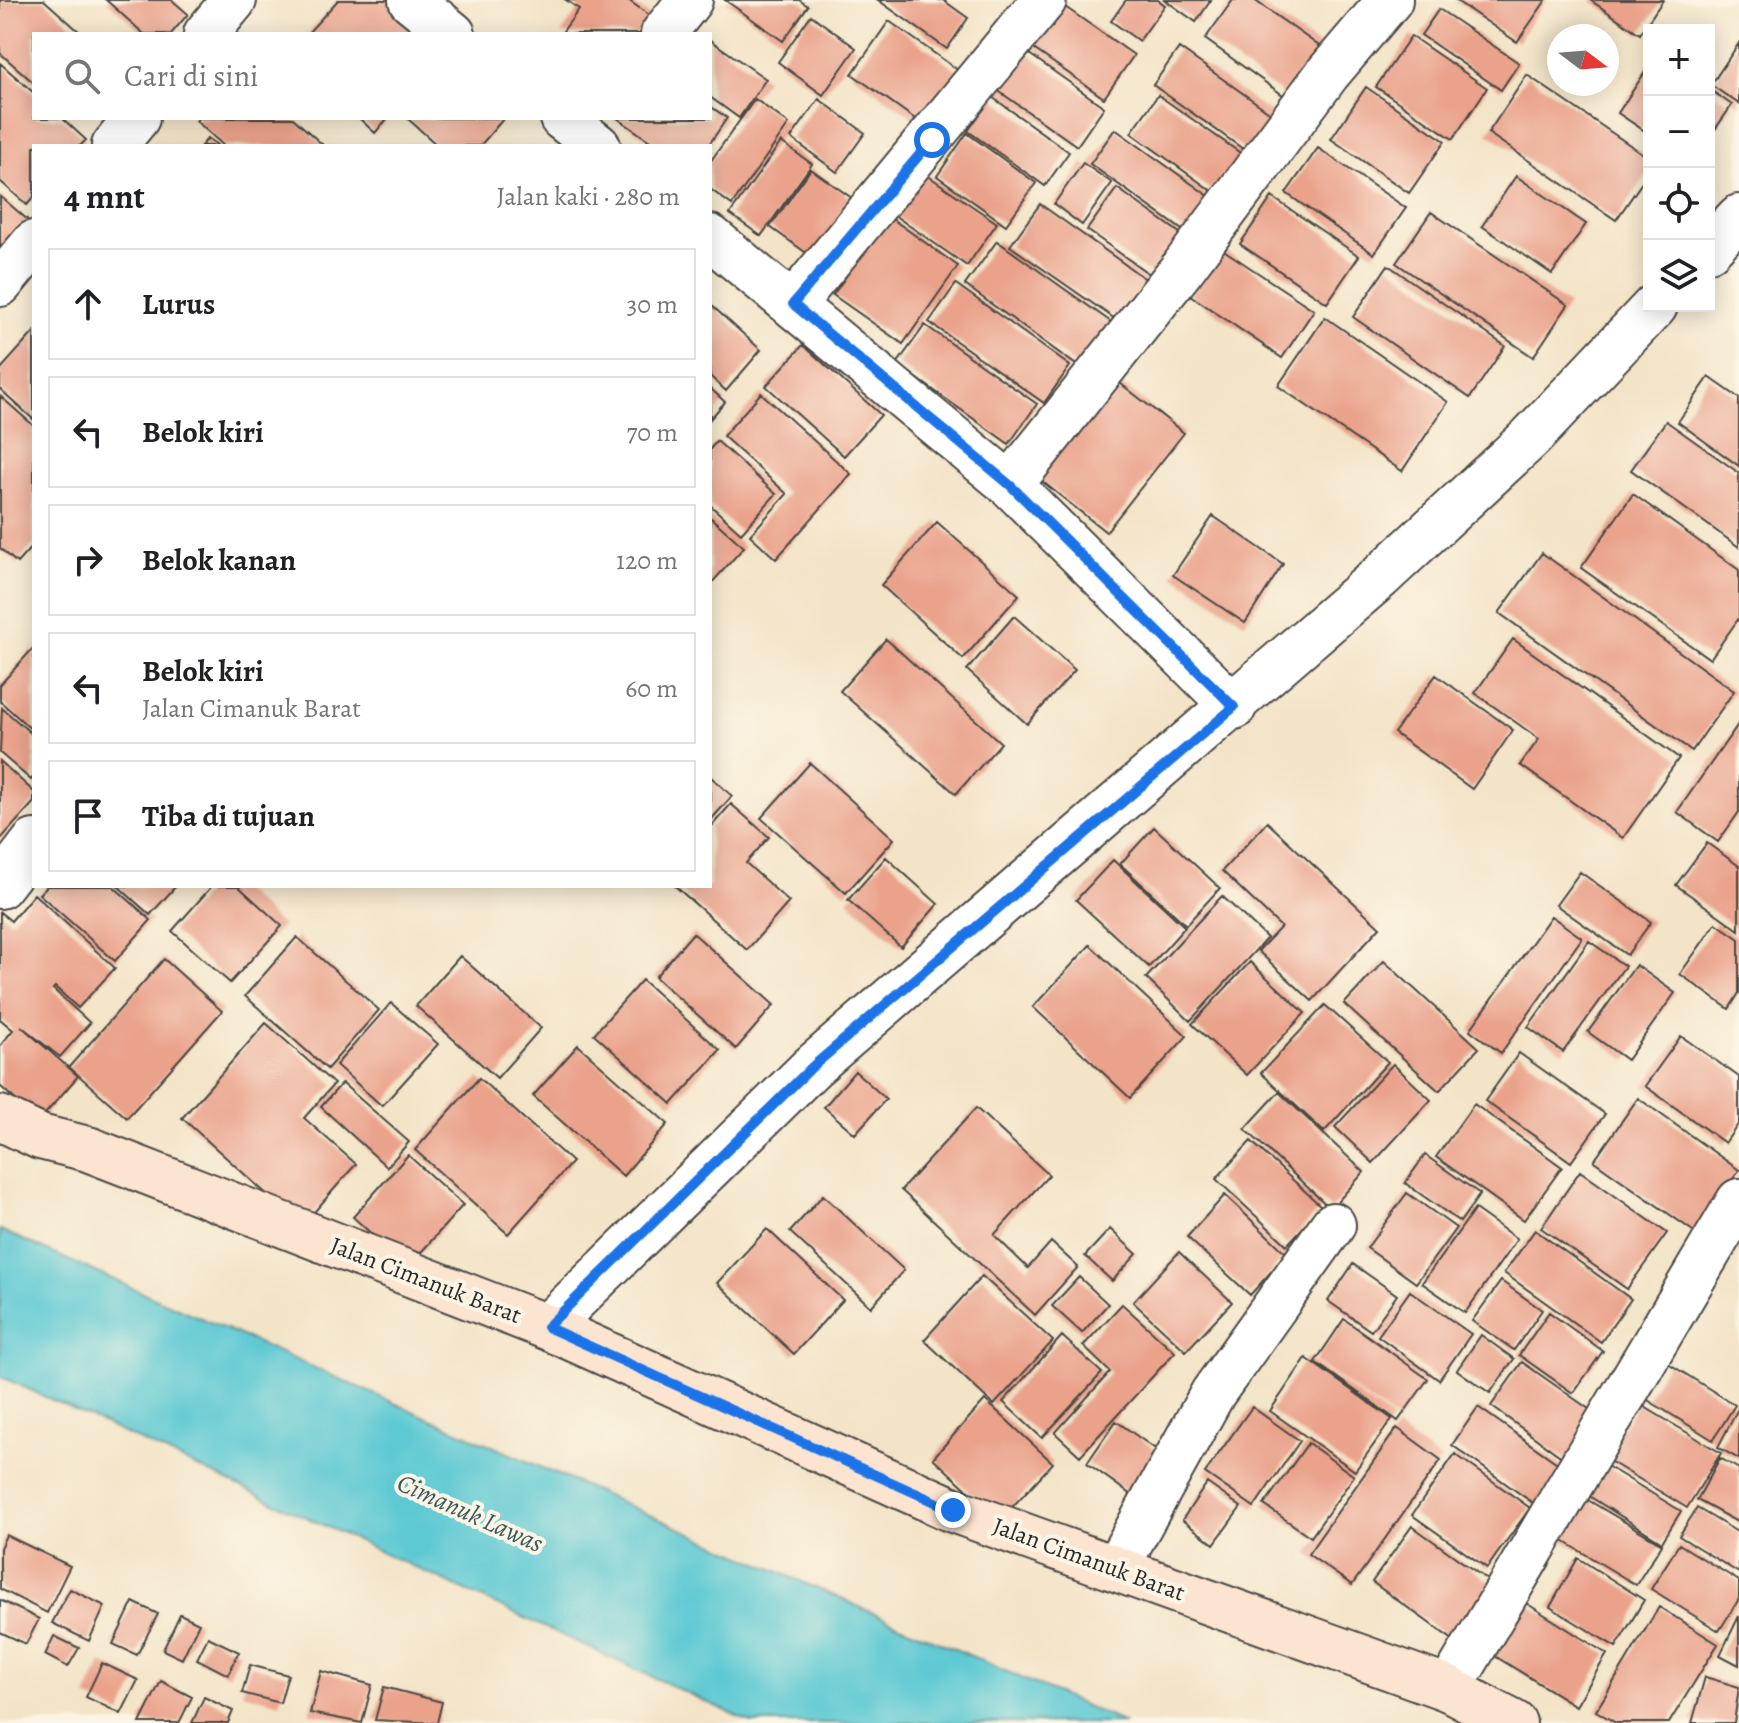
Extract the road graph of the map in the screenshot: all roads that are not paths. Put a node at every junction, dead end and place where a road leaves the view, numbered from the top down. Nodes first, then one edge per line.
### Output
1 (234, 0) edge
2 (411, 0) edge
3 (690, 0) edge
4 (1044, 0) edge
5 (1390, 0) edge
6 (208, 32) edge
7 (451, 32) edge
8 (665, 32) edge
9 (135, 120) edge
10 (116, 144) edge
11 (1739, 217) edge
12 (712, 239) edge
13 (1715, 243) edge
14 (32, 245) edge
15 (0, 284) edge
16 (793, 304) junction
17 (1649, 312) edge
18 (1010, 485) junction
19 (1234, 707) junction
20 (32, 845) edge
21 (0, 886) edge
22 (0, 1118) edge
23 (1739, 1201) edge
24 (1333, 1225) dead end
25 (547, 1327) junction
26 (1116, 1568) junction
27 (1449, 1689) junction
28 (1514, 1723) edge

1 - 6 street
2 - 7 street
3 - 8 street
4 - 16 street
5 - 18 street
9 - 10 street
11 - 13 street
12 - 16 street
14 - 15 street
16 - 18 street
17 - 19 street
18 - 19 street
19 - 25 street
20 - 21 street
22 - 25 street, Jalan Cimanuk Barat
23 - 27 street
24 - 26 street
25 - 26 street, Jalan Cimanuk Barat
26 - 27 street, Jalan Cimanuk Barat
27 - 28 street, Jalan Cimanuk Barat

